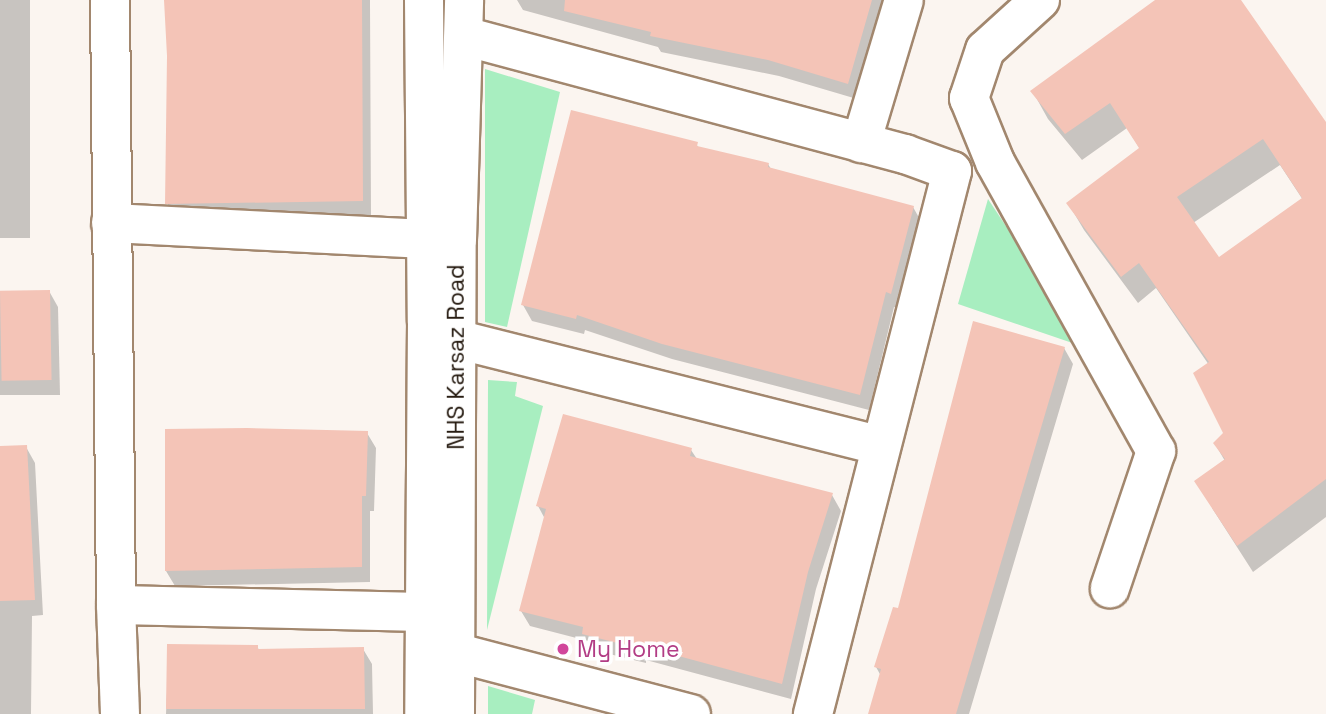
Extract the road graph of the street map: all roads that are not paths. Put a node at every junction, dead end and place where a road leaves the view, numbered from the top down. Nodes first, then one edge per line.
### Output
1 (110, 0) edge
2 (424, 0) edge
3 (904, 0) edge
4 (1040, 0) edge
5 (464, 18) edge
6 (861, 143) junction
7 (111, 223) junction
8 (441, 239) junction
9 (456, 339) junction
10 (881, 446) junction
11 (1110, 588) dead end
12 (116, 605) junction
13 (425, 612) junction
14 (454, 652) junction
15 (120, 714) edge
16 (424, 714) edge
17 (455, 714) edge
18 (691, 714) edge
19 (813, 714) edge

1 - 7 street
2 - 8 street, NHS Karsaz Road
3 - 6 street
4 - 11 street
5 - 6 street
5 - 8 street, NHS Karsaz Road
6 - 10 street
7 - 8 street
7 - 12 street
8 - 9 street, NHS Karsaz Road
8 - 13 street, NHS Karsaz Road
9 - 10 street
9 - 14 street, NHS Karsaz Road
10 - 19 street
12 - 13 street
12 - 15 street
13 - 16 street, NHS Karsaz Road
14 - 17 street, NHS Karsaz Road
14 - 18 street

